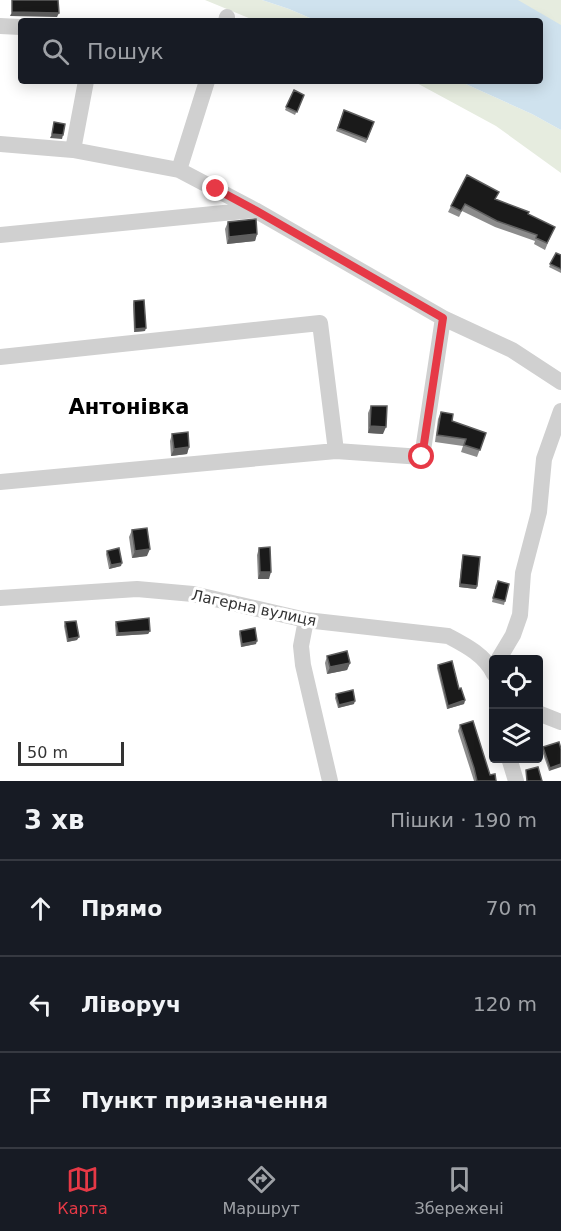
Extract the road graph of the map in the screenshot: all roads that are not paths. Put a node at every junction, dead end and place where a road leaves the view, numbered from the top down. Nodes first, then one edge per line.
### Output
1 (0, 26) edge
2 (18, 27) edge
3 (85, 84) edge
4 (206, 84) edge
5 (0, 144) edge
6 (73, 150) junction
7 (179, 170) junction
8 (255, 210) junction
9 (0, 235) edge
10 (443, 318) junction
11 (0, 357) edge
12 (561, 382) edge
13 (561, 411) edge
14 (336, 451) junction
15 (0, 482) edge
16 (0, 598) edge
17 (306, 620) junction
18 (501, 655) edge
19 (489, 663) edge
20 (543, 715) edge
21 (561, 722) edge
22 (510, 763) edge
23 (330, 781) edge
24 (516, 781) edge

1 - 2 street
3 - 6 street
4 - 7 street
5 - 6 street
6 - 7 street
7 - 8 street
8 - 9 street
8 - 10 street
10 - 12 street
10 - 14 street
11 - 14 street
13 - 18 street
14 - 15 street
16 - 17 street, Лагерна вулиця
17 - 19 street, Лагерна вулиця
17 - 23 street
20 - 21 street
22 - 24 street

